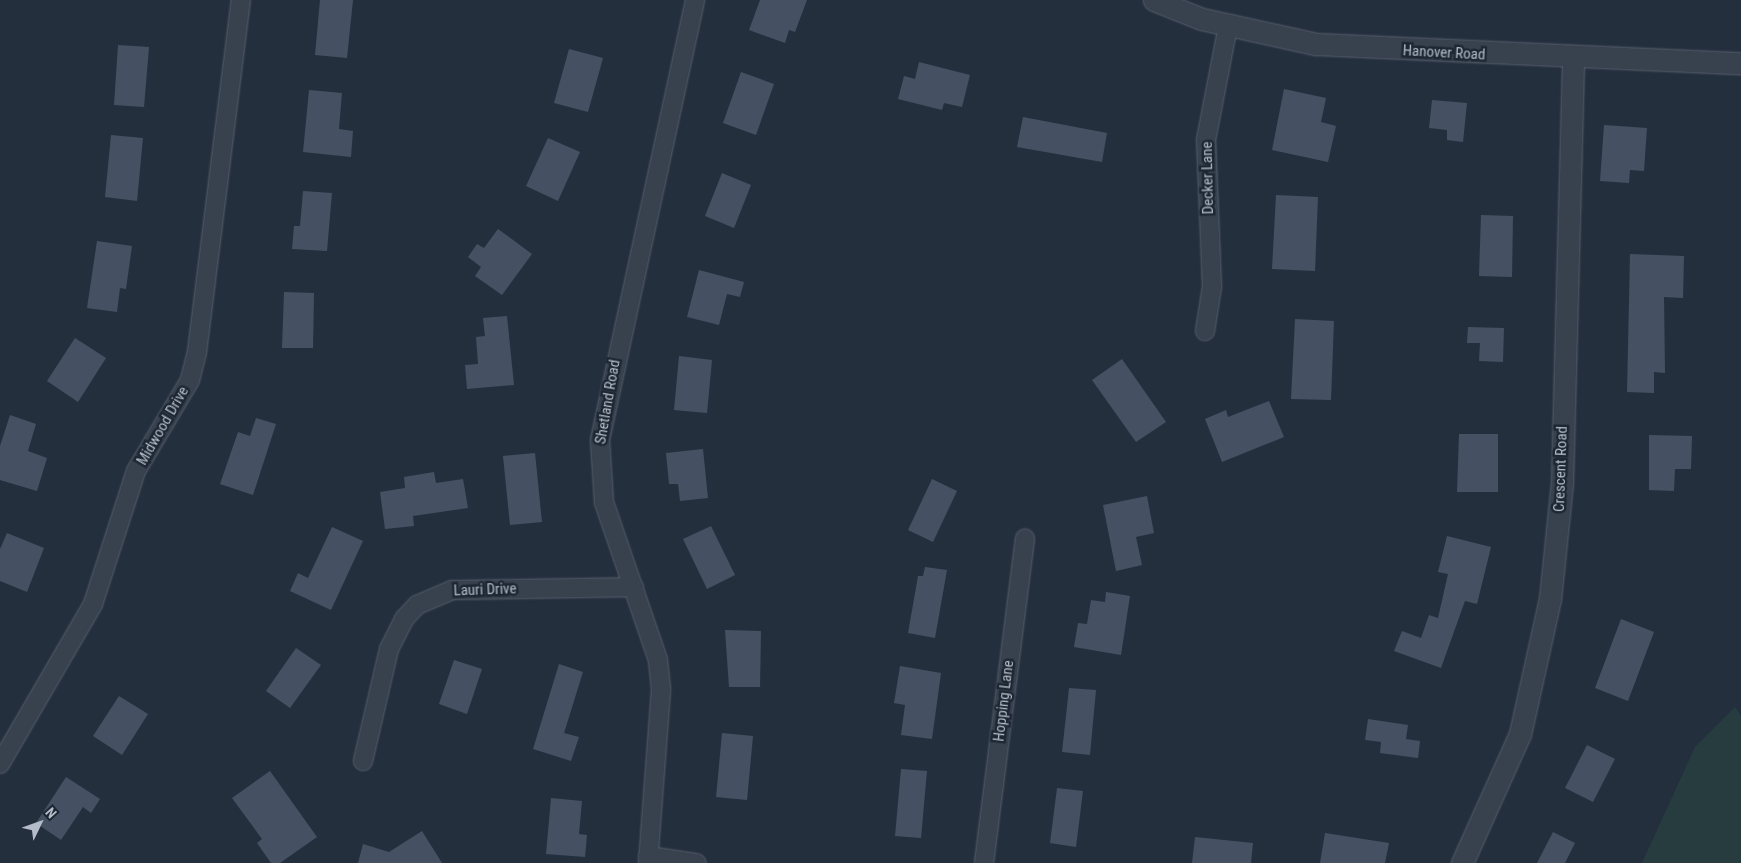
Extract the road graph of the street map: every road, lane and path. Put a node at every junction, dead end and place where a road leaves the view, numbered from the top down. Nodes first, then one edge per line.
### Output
1 (241, 0) edge
2 (695, 0) edge
3 (1154, 0) edge
4 (1228, 26) junction
5 (1573, 59) junction
6 (1741, 63) edge
7 (1205, 331) dead end
8 (1025, 539) dead end
9 (634, 587) junction
10 (363, 761) dead end
11 (0, 764) edge
12 (648, 860) edge
13 (696, 863) edge
14 (984, 863) edge
15 (1462, 863) edge

1 - 11 street, Midwood Drive
2 - 9 street, Shetland Road
3 - 4 street, Hanover Road
4 - 5 street, Hanover Road
4 - 7 street, Decker Lane
5 - 6 street, Hanover Road
5 - 15 street, Crescent Road
8 - 14 street, Hopping Lane
9 - 10 street, Lauri Drive
9 - 12 street, Shetland Road
12 - 13 street

